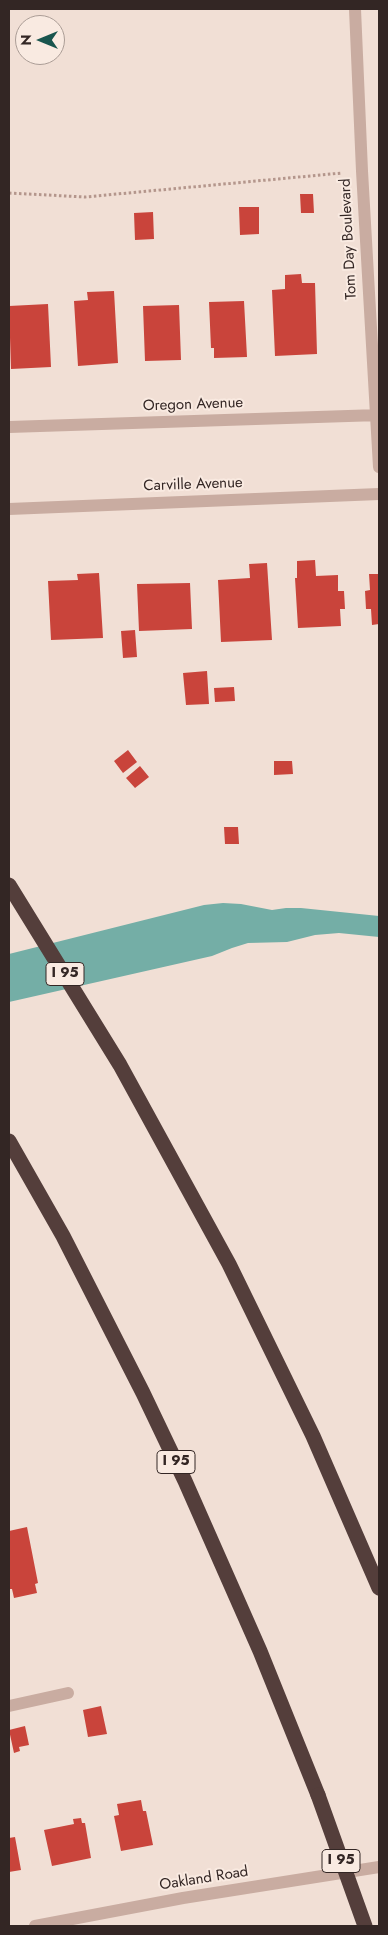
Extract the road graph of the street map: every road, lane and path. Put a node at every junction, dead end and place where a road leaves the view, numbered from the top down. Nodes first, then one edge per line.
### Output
1 (355, 9) edge
2 (362, 171) junction
3 (9, 193) edge
4 (378, 415) edge
5 (9, 427) edge
6 (379, 467) edge
7 (379, 494) edge
8 (9, 509) edge
9 (9, 885) edge
10 (9, 1141) edge
11 (379, 1588) edge
12 (68, 1693) dead end
13 (9, 1706) edge
14 (379, 1867) edge
15 (35, 1926) edge
16 (365, 1926) edge

1 - 2 street, Tom Day Boulevard
2 - 3 path
2 - 4 street, Tom Day Boulevard
4 - 5 street, Oregon Avenue
4 - 6 street, Tom Day Boulevard
7 - 8 street, Carville Avenue
9 - 11 highway, I 95
10 - 16 highway, I 95, bridge
12 - 13 street
14 - 15 street, Oakland Road

